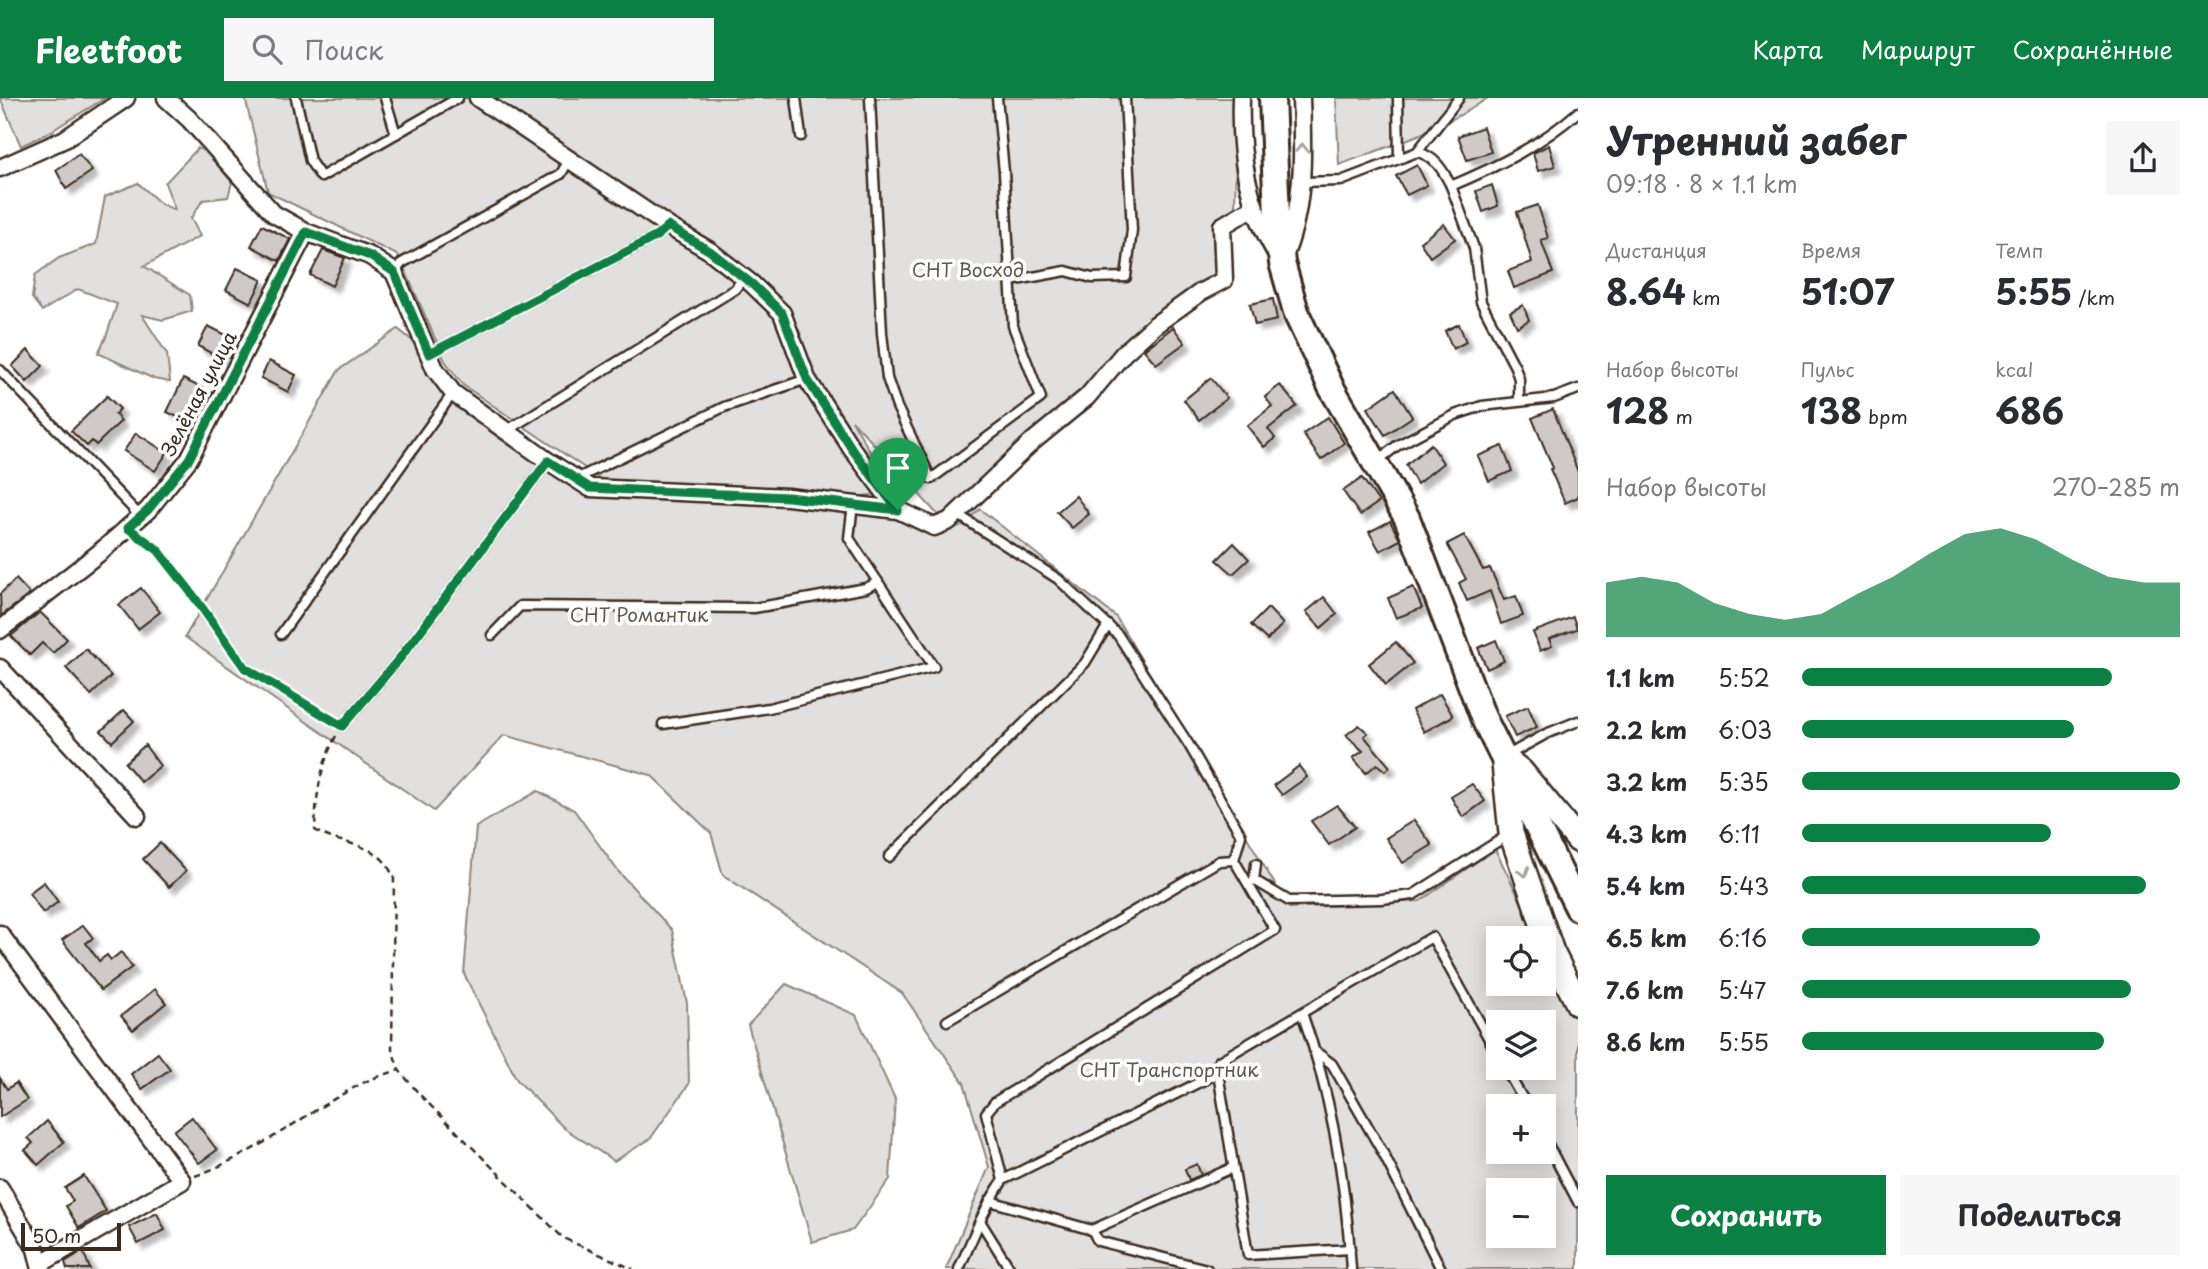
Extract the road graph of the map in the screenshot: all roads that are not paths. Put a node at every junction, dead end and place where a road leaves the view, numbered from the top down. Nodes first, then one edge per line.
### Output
1 (126, 98) edge
2 (166, 98) edge
3 (296, 98) edge
4 (385, 98) edge
5 (458, 98) edge
6 (478, 98) edge
7 (796, 98) edge
8 (870, 98) edge
9 (997, 98) edge
10 (1125, 98) edge
11 (1241, 98) edge
12 (1272, 98) edge
13 (1301, 98) edge
14 (1398, 98) edge
15 (1459, 98) edge
16 (1578, 112) edge
17 (396, 134) junction
18 (801, 136) dead end
19 (1417, 152) junction
20 (1399, 158) junction
21 (569, 160) junction
22 (0, 168) edge
23 (1301, 182) junction
24 (1451, 186) junction
25 (1254, 207) junction
26 (668, 226) junction
27 (306, 232) junction
28 (1282, 263) junction
29 (394, 272) junction
30 (744, 277) junction
31 (1011, 281) junction
32 (429, 354) junction
33 (0, 370) edge
34 (807, 379) junction
35 (1578, 389) edge
36 (453, 393) junction
37 (1520, 401) junction
38 (506, 431) junction
39 (548, 461) junction
40 (1376, 462) junction
41 (575, 479) junction
42 (853, 504) junction
43 (898, 510) junction
44 (957, 514) junction
45 (134, 522) junction
46 (878, 582) junction
47 (1108, 625) junction
48 (0, 630) edge
49 (281, 634) dead end
50 (492, 635) dead end
51 (0, 668) edge
52 (1578, 721) edge
53 (663, 724) dead end
54 (342, 726) road end
55 (1503, 757) junction
56 (137, 816) dead end
57 (1511, 833) junction
58 (1578, 839) edge
59 (889, 857) dead end
60 (1234, 860) junction
61 (1256, 864) dead end
62 (1578, 908) edge
63 (0, 934) edge
64 (1578, 1004) edge
65 (1302, 1013) junction
66 (947, 1021) dead end
67 (1486, 1034) edge
68 (1316, 1052) junction
69 (1218, 1073) junction
70 (1556, 1160) edge
71 (1232, 1168) junction
72 (1003, 1180) junction
73 (0, 1188) edge
74 (990, 1201) junction
75 (1578, 1202) edge
76 (980, 1221) junction
77 (1092, 1230) junction
78 (1350, 1249) junction
79 (41, 1267) edge
80 (959, 1269) edge
81 (1010, 1269) edge
82 (1207, 1269) edge
83 (1351, 1269) edge
84 (1441, 1269) edge

1 - 22 street
2 - 27 street
3 - 17 lane
4 - 17 lane
5 - 17 lane
6 - 21 street
7 - 18 lane
8 - 31 lane
9 - 31 lane
10 - 31 lane
11 - 25 street
12 - 28 main road
23 -> 13 street
14 - 20 lane
15 - 19 lane
16 - 24 lane
19 - 20 lane
19 - 24 lane
20 - 23 lane
21 - 26 street
21 - 29 lane
23 - 28 street
24 - 37 lane
25 - 28 street
25 - 44 street
26 - 30 street
26 - 32 lane
27 - 29 street
27 - 45 street, Зелёная улица
28 - 40 main road
29 - 32 street
30 - 34 street
30 - 38 lane
32 - 36 street
33 - 45 lane
34 - 41 lane
34 - 43 street
35 - 37 lane
36 - 38 street
36 - 49 lane
37 - 40 lane
38 - 39 street
39 - 41 street
39 - 54 lane
40 - 55 main road
41 - 42 street
42 - 43 street
42 - 46 lane
43 - 44 street
44 - 47 lane
45 - 48 street, Зелёная улица
46 - 50 lane
46 - 53 lane
47 - 59 lane
47 - 60 lane
51 - 56 street
52 - 55 lane
55 - 57 street
55 - 58 street
55 - 62 main road
57 - 61 lane
57 -> 64 street
60 - 66 lane
60 - 72 lane
63 - 79 street
65 - 67 lane
65 - 68 lane
65 - 69 lane
68 - 78 lane
68 - 84 lane
69 - 71 lane
69 - 72 lane
70 - 75 lane
71 - 77 lane
71 - 78 lane
72 - 74 lane
73 - 79 street
74 - 76 lane
74 - 77 lane
76 - 80 lane
76 - 81 lane
77 - 82 lane
78 - 83 lane

